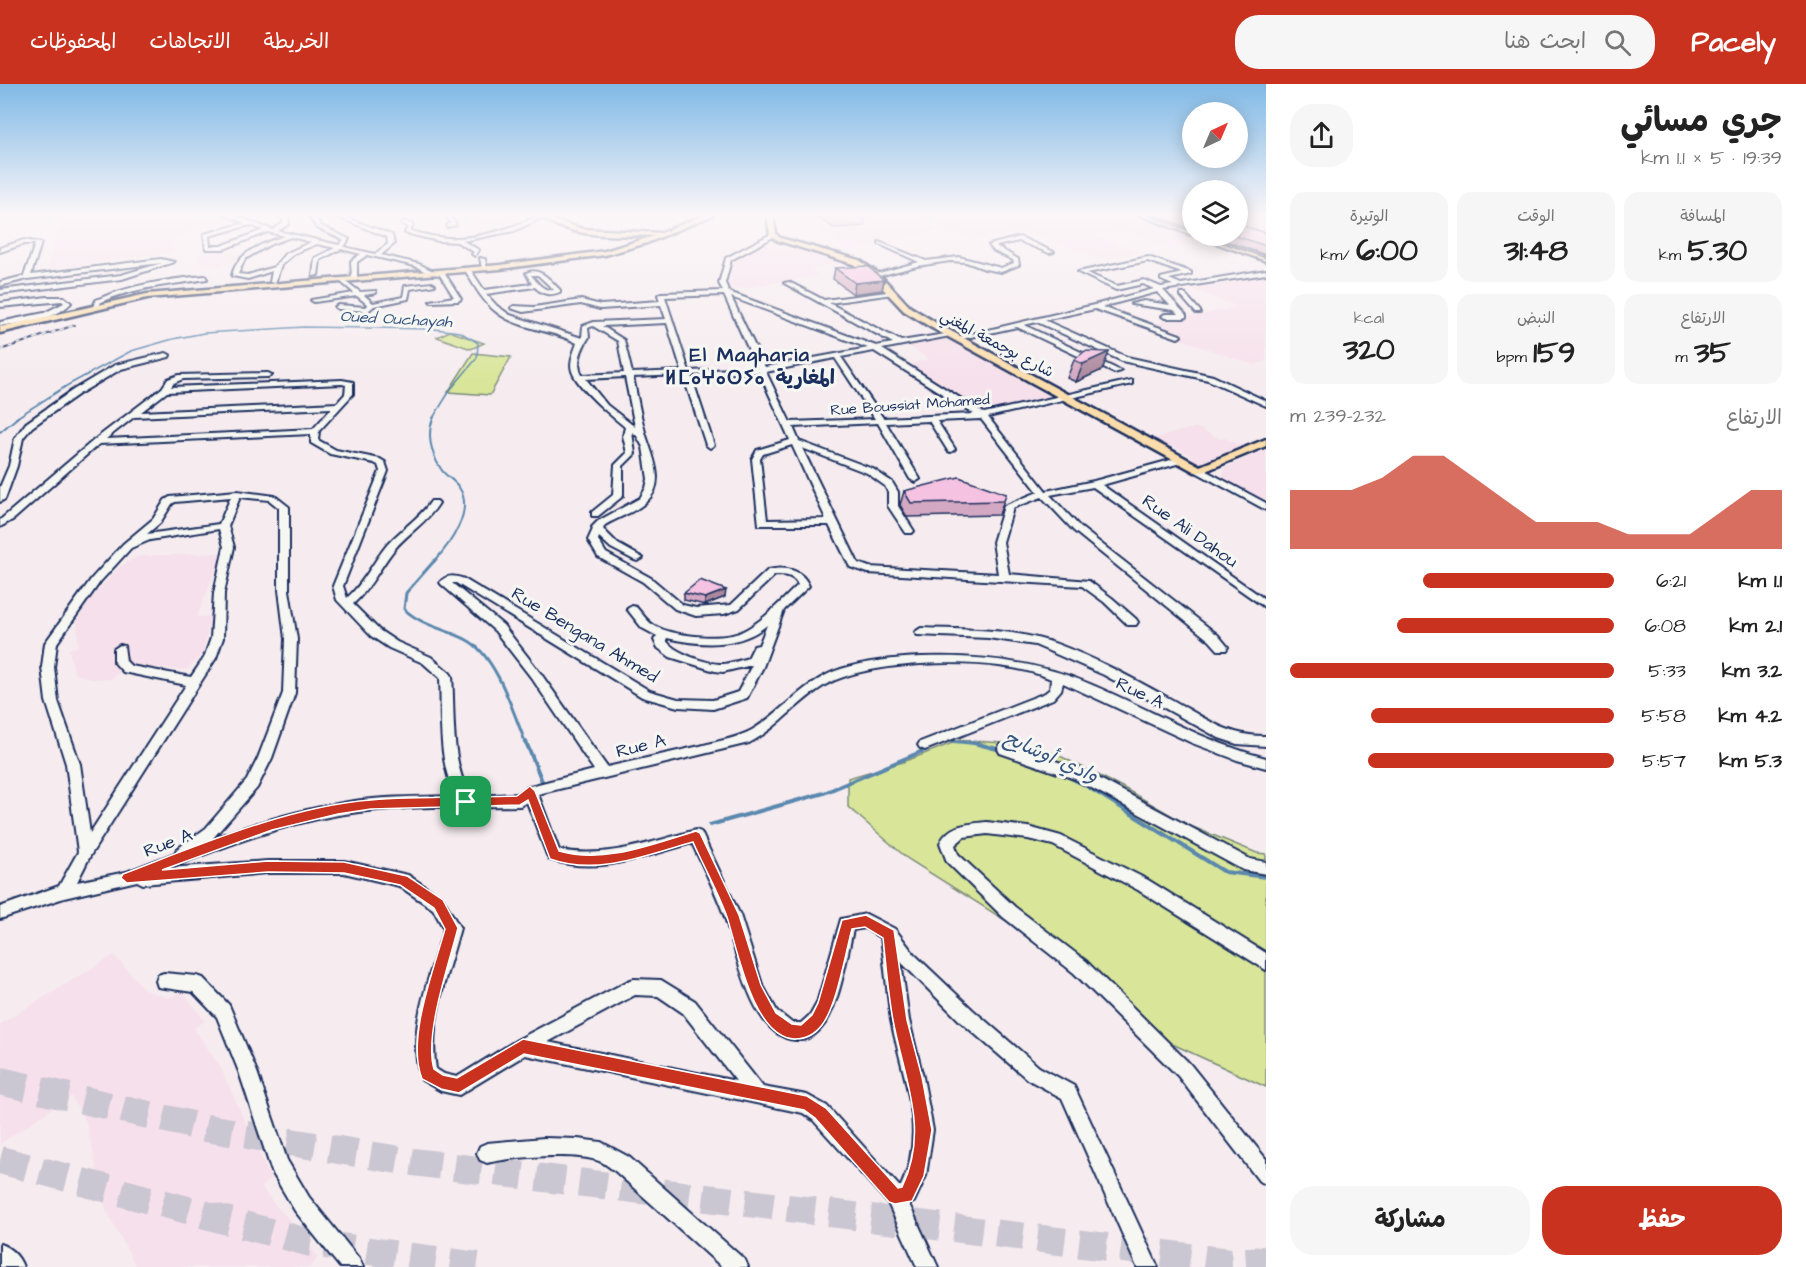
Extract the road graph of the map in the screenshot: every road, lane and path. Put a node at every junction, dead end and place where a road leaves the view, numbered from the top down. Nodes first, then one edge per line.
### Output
1 (29, 270) edge
2 (84, 270) edge
3 (146, 270) edge
4 (161, 270) edge
5 (237, 270) edge
6 (270, 270) edge
7 (274, 270) edge
8 (316, 270) edge
9 (354, 270) edge
10 (414, 270) edge
11 (425, 270) edge
12 (466, 270) edge
13 (468, 270) edge
14 (725, 270) edge
15 (867, 270) edge
16 (898, 270) edge
17 (1090, 270) edge
18 (1161, 270) edge
19 (1162, 270) edge
20 (1179, 270) edge
21 (1156, 272) dead end
22 (1266, 272) edge
23 (442, 273) junction
24 (188, 274) dead end
25 (159, 275) junction
26 (315, 275) dead end
27 (416, 275) junction
28 (875, 275) junction
29 (1174, 276) junction
30 (27, 277) junction
31 (206, 278) dead end
32 (1119, 279) dead end
33 (1163, 279) junction
34 (354, 280) junction
35 (343, 281) junction
36 (273, 282) dead end
37 (788, 283) dead end
38 (0, 284) edge
39 (1139, 284) junction
40 (432, 285) dead end
41 (536, 285) junction
42 (1180, 285) junction
43 (116, 288) dead end
44 (1159, 289) junction
45 (0, 292) edge
46 (374, 292) dead end
47 (484, 292) junction
48 (893, 292) junction
49 (728, 293) junction
50 (359, 294) junction
51 (1167, 298) junction
52 (314, 300) dead end
53 (433, 301) dead end
54 (823, 302) junction
55 (663, 303) junction
56 (1134, 304) dead end
57 (0, 305) edge
58 (372, 305) junction
59 (96, 307) junction
60 (338, 307) dead end
61 (1095, 307) junction
62 (1175, 307) junction
63 (514, 308) dead end
64 (1165, 316) dead end
65 (1038, 320) junction
66 (669, 321) junction
67 (594, 324) junction
68 (1019, 325) junction
69 (0, 327) edge
70 (953, 336) junction
71 (1178, 336) dead end
72 (576, 339) junction
73 (899, 343) junction
74 (875, 348) junction
75 (166, 355) dead end
76 (837, 356) junction
77 (764, 370) junction
78 (1117, 371) dead end
79 (686, 374) junction
80 (268, 375) dead end
81 (629, 375) junction
82 (579, 377) junction
83 (1129, 382) dead end
84 (165, 390) junction
85 (1066, 397) junction
86 (1266, 404) edge
87 (336, 405) junction
88 (135, 415) junction
89 (983, 416) junction
90 (931, 418) junction
91 (881, 421) junction
92 (629, 425) junction
93 (789, 425) junction
94 (315, 431) junction
95 (641, 435) junction
96 (97, 442) junction
97 (794, 442) junction
98 (1266, 442) edge
99 (710, 445) dead end
100 (951, 449) dead end
101 (1180, 460) junction
102 (1199, 470) junction
103 (915, 478) dead end
104 (1095, 484) junction
105 (237, 494) junction
106 (1044, 494) junction
107 (0, 498) edge
108 (434, 502) dead end
109 (1266, 507) edge
110 (595, 514) dead end
111 (832, 522) junction
112 (0, 524) edge
113 (223, 526) junction
114 (597, 527) junction
115 (909, 531) dead end
116 (128, 546) junction
117 (638, 558) dead end
118 (1004, 577) junction
119 (347, 604) junction
120 (1266, 605) edge
121 (632, 609) dead end
122 (779, 609) junction
123 (1132, 622) dead end
124 (921, 632) dead end
125 (664, 634) junction
126 (765, 634) dead end
127 (1221, 647) dead end
128 (120, 649) dead end
129 (1056, 676) junction
130 (194, 682) junction
131 (1266, 741) edge
132 (926, 745) dead end
133 (1005, 749) dead end
134 (1266, 763) edge
135 (604, 774) junction
136 (530, 791) junction
137 (466, 802) junction
138 (85, 852) junction
139 (166, 864) junction
140 (1266, 868) edge
141 (127, 878) junction
142 (63, 891) junction
143 (1, 915) edge
144 (889, 934) junction
145 (1266, 962) edge
146 (164, 981) dead end
147 (523, 1046) junction
148 (758, 1095) junction
149 (487, 1153) dead end
150 (1266, 1174) edge
151 (895, 1196) junction
152 (0, 1254) edge
153 (13, 1267) edge
154 (354, 1267) edge
155 (738, 1267) edge
156 (928, 1267) edge
157 (1148, 1267) edge

1 - 30 street
2 - 30 street
3 - 45 street
4 - 25 street
5 - 6 street
7 - 36 street
8 - 26 street
9 - 34 street
10 - 27 street
11 - 23 street
12 - 23 main road
13 - 47 street
14 - 49 street
15 - 28 main road, شارع بوجمعة المغني
16 - 28 street
17 - 39 street
18 - 21 street
19 - 29 street
20 - 29 street
22 - 42 street
23 - 27 main road
23 - 53 street
24 - 25 street
25 - 43 street
27 - 34 main road
28 - 48 main road, شارع بوجمعة المغني
29 - 33 street
30 - 38 street
31 - 59 street
32 - 39 street
33 - 39 street
33 - 42 street
34 - 35 main road
35 - 50 street
35 - 59 main road
37 - 54 street
39 - 44 street
40 - 58 street
41 - 41 street
41 - 47 street
42 - 44 street
44 - 51 street
44 - 61 street
46 - 50 street
47 - 72 street
48 - 54 street
48 - 70 main road, شارع بوجمعة المغني
49 - 55 street
49 - 74 street
49 - 77 street
50 - 52 street
50 - 58 street
51 - 62 street
51 - 62 street
54 - 73 street
55 - 63 street
55 - 66 street
56 - 62 street
57 - 69 street
58 - 60 street
59 - 69 main road
61 - 65 street
61 - 71 street
62 - 64 street
65 - 68 street
65 - 86 street
66 - 67 street
66 - 79 street
67 - 72 street
67 - 81 street
68 - 70 street
68 - 78 street
70 - 73 street
70 - 85 main road, شارع بوجمعة المغني
72 - 82 street
73 - 74 street
74 - 76 street
74 - 89 street
75 - 107 street
76 - 77 street
76 - 91 street
77 - 79 street
77 - 93 street
79 - 81 street
79 - 99 street
80 - 84 street
81 - 82 street
81 - 95 street
82 - 92 street
83 - 85 street, Rue Boussiat Mohamed
84 - 87 street
84 - 88 street
85 - 89 street, Rue Boussiat Mohamed
85 - 101 main road, شارع بوجمعة المغني
87 - 88 street
87 - 94 street
88 - 96 street
89 - 90 street, Rue Boussiat Mohamed
89 - 106 street
90 - 91 street, Rue Boussiat Mohamed
90 - 100 street
91 - 93 street, Rue Boussiat Mohamed
91 - 103 street
92 - 95 street
92 - 110 street
93 - 97 street
94 - 96 street
94 - 119 street
95 - 114 street
96 - 112 street
97 - 111 street
97 - 111 street
97 - 115 street
98 - 102 main road
101 - 102 main road, شارع بوجمعة المغني
101 - 104 street
102 - 109 street
104 - 106 street
104 - 120 street, Rue Ali Dahou
105 - 113 street
105 - 116 street
105 - 139 street
106 - 118 street
106 - 127 street
108 - 119 street
111 - 118 street
113 - 116 street
113 - 130 street
114 - 117 street
114 - 122 street, Rue Bengana Ahmed
116 - 138 street
118 - 123 street
119 - 137 street
121 - 125 street
122 - 125 street
122 - 135 street, Rue Bengana Ahmed
124 - 131 street
125 - 126 street
128 - 130 street
129 - 132 street
129 - 134 street, Rue A
129 - 135 street, Rue A
130 - 138 street
133 - 140 street
135 - 136 street, Rue A
136 - 137 street, Rue A
136 - 144 street
137 - 139 street, Rue A
138 - 142 street
139 - 141 street, Rue A
141 - 142 street, Rue A
141 - 147 street
142 - 143 street, Rue A
144 - 151 street
144 - 157 street
145 - 150 street
146 - 154 street
147 - 148 street
147 - 148 street
148 - 151 street
149 - 155 street
151 - 156 street
152 - 153 street

